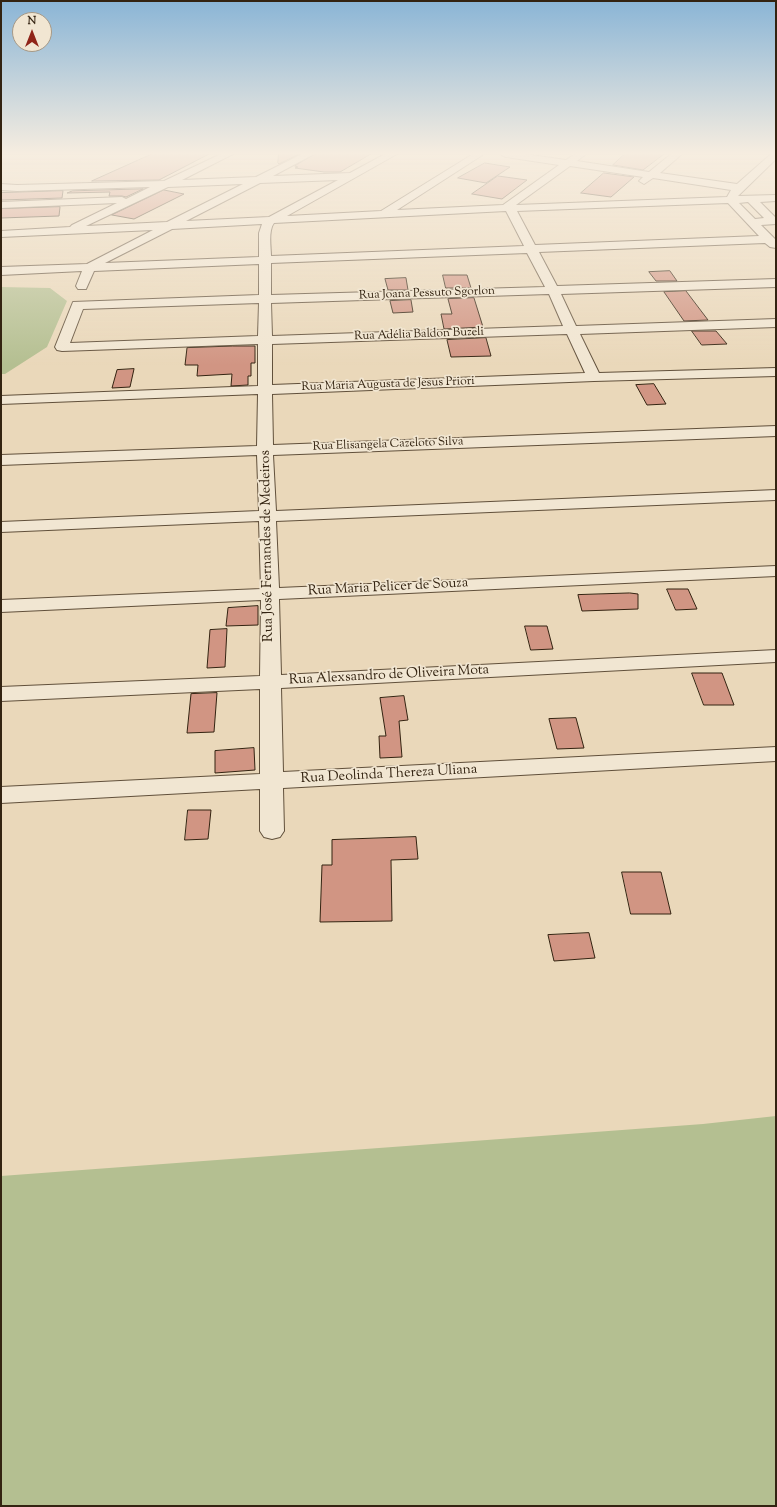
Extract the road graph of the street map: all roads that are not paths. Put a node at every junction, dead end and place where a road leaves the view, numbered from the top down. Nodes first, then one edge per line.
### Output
1 (80, 224) edge
2 (169, 224) edge
3 (201, 224) edge
4 (267, 224) edge
5 (518, 224) edge
6 (754, 224) edge
7 (166, 226) junction
8 (66, 231) junction
9 (1, 234) edge
10 (768, 239) junction
11 (776, 248) edge
12 (532, 249) junction
13 (266, 260) junction
14 (89, 268) junction
15 (1, 271) edge
16 (776, 283) edge
17 (82, 286) dead end
18 (553, 290) junction
19 (266, 298) junction
20 (776, 323) edge
21 (572, 330) junction
22 (266, 340) junction
23 (62, 347) joint
24 (776, 372) edge
25 (594, 377) junction
26 (266, 390) junction
27 (1, 400) edge
28 (776, 431) edge
29 (265, 450) junction
30 (1, 460) edge
31 (776, 495) edge
32 (268, 516) junction
33 (1, 527) edge
34 (776, 571) edge
35 (270, 594) junction
36 (1, 606) edge
37 (776, 656) edge
38 (271, 682) junction
39 (1, 694) edge
40 (776, 754) edge
41 (272, 781) junction
42 (1, 796) edge
43 (272, 831) dead end

1 - 8 street
2 - 7 street
3 - 7 street
4 - 13 street, Rua José Fernandes de Medeiros
5 - 12 street
6 - 10 street
7 - 8 street
7 - 14 street
8 - 9 street
10 - 11 street
10 - 12 street
12 - 13 street
12 - 18 street
13 - 14 street
13 - 19 street, Rua José Fernandes de Medeiros
14 - 15 street
14 - 17 street
16 - 18 street, Rua Joana Pessuto Sgorlon
18 - 19 street, Rua Joana Pessuto Sgorlon
18 - 21 street
19 - 22 street, Rua José Fernandes de Medeiros
19 - 23 street, Rua Joana Pessuto Sgorlon
20 - 21 street, Rua Adélia Baldon Buzeli
21 - 22 street, Rua Adélia Baldon Buzeli
21 - 25 street
22 - 23 street, Rua Adélia Baldon Buzeli
22 - 26 street, Rua José Fernandes de Medeiros
24 - 25 street, Rua Maria Augusta de Jesus Priori
25 - 26 street, Rua Maria Augusta de Jesus Priori
26 - 27 street, Rua Maria Augusta de Jesus Priori
26 - 29 street, Rua José Fernandes de Medeiros
28 - 29 street, Rua Elisangela Cazeloto Silva
29 - 30 street, Rua Elisangela Cazeloto Silva
29 - 32 street, Rua José Fernandes de Medeiros
31 - 32 street
32 - 33 street
32 - 35 street, Rua José Fernandes de Medeiros
34 - 35 street, Rua Maria Pelicer de Souza
35 - 36 street, Rua Maria Pelicer de Souza
35 - 38 street, Rua José Fernandes de Medeiros
37 - 38 street, Rua Alexsandro de Oliveira Mota
38 - 39 street, Rua Alexsandro de Oliveira Mota
38 - 41 street, Rua José Fernandes de Medeiros
40 - 41 street, Rua Deolinda Thereza Uliana
41 - 42 street, Rua Deolinda Thereza Uliana
41 - 43 street, Rua José Fernandes de Medeiros

